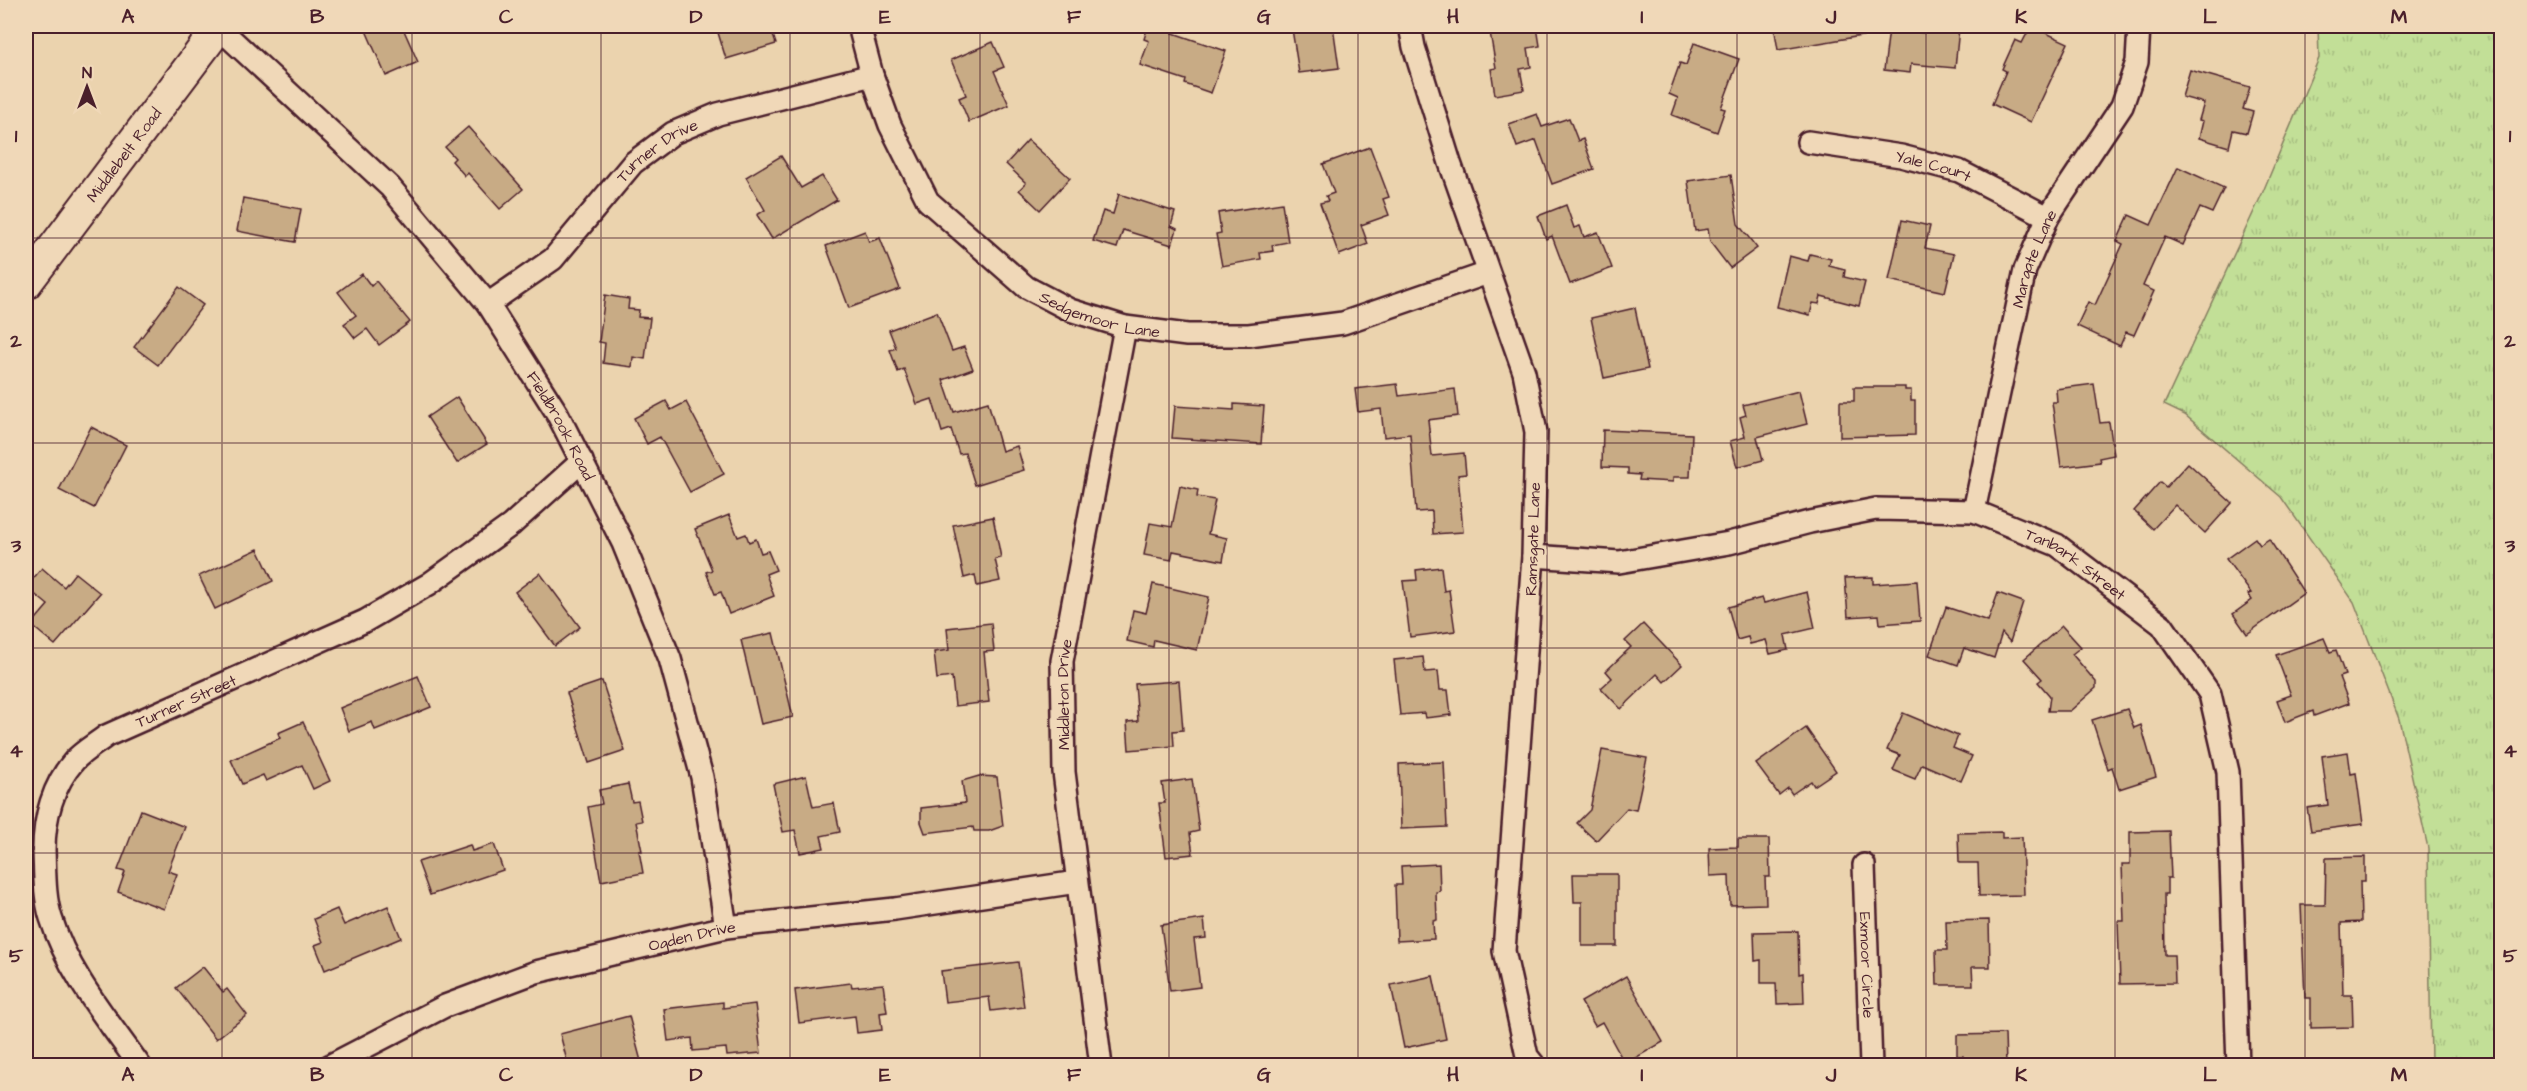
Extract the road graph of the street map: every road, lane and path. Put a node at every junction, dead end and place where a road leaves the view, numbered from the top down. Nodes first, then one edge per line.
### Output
1 (219, 26) edge
2 (859, 26) edge
3 (1410, 26) edge
4 (2139, 26) edge
5 (872, 75) junction
6 (1808, 142) dead end
7 (2048, 218) junction
8 (1488, 273) junction
9 (26, 284) edge
10 (488, 304) junction
11 (1125, 327) junction
12 (582, 461) junction
13 (1974, 512) junction
14 (1533, 556) junction
15 (1864, 865) dead end
16 (1077, 882) junction
17 (726, 927) junction
18 (140, 1065) edge
19 (329, 1065) edge
20 (1101, 1065) edge
21 (1535, 1065) edge
22 (1870, 1065) edge
23 (2238, 1065) edge

1 - 9 street, Middlebelt Road
1 - 10 street, Fieldbrook Road
2 - 5 street, Sedgemoor Lane
3 - 8 street, Ramsgate Lane
4 - 7 street, Margate Lane
5 - 10 street, Turner Drive
5 - 11 street, Sedgemoor Lane
6 - 7 street, Yale Court
7 - 13 street, Margate Lane
8 - 11 street, Sedgemoor Lane
8 - 14 street, Ramsgate Lane
10 - 12 street, Fieldbrook Road
11 - 16 street, Middleton Drive
12 - 17 street, Fieldbrook Road
12 - 18 street, Turner Street
13 - 14 street, Tanbark Street
13 - 23 street, Tanbark Street
14 - 21 street, Ramsgate Lane
15 - 22 street, Exmoor Circle
16 - 17 street, Ogden Drive
16 - 20 street, Middleton Drive
17 - 19 street, Ogden Drive

